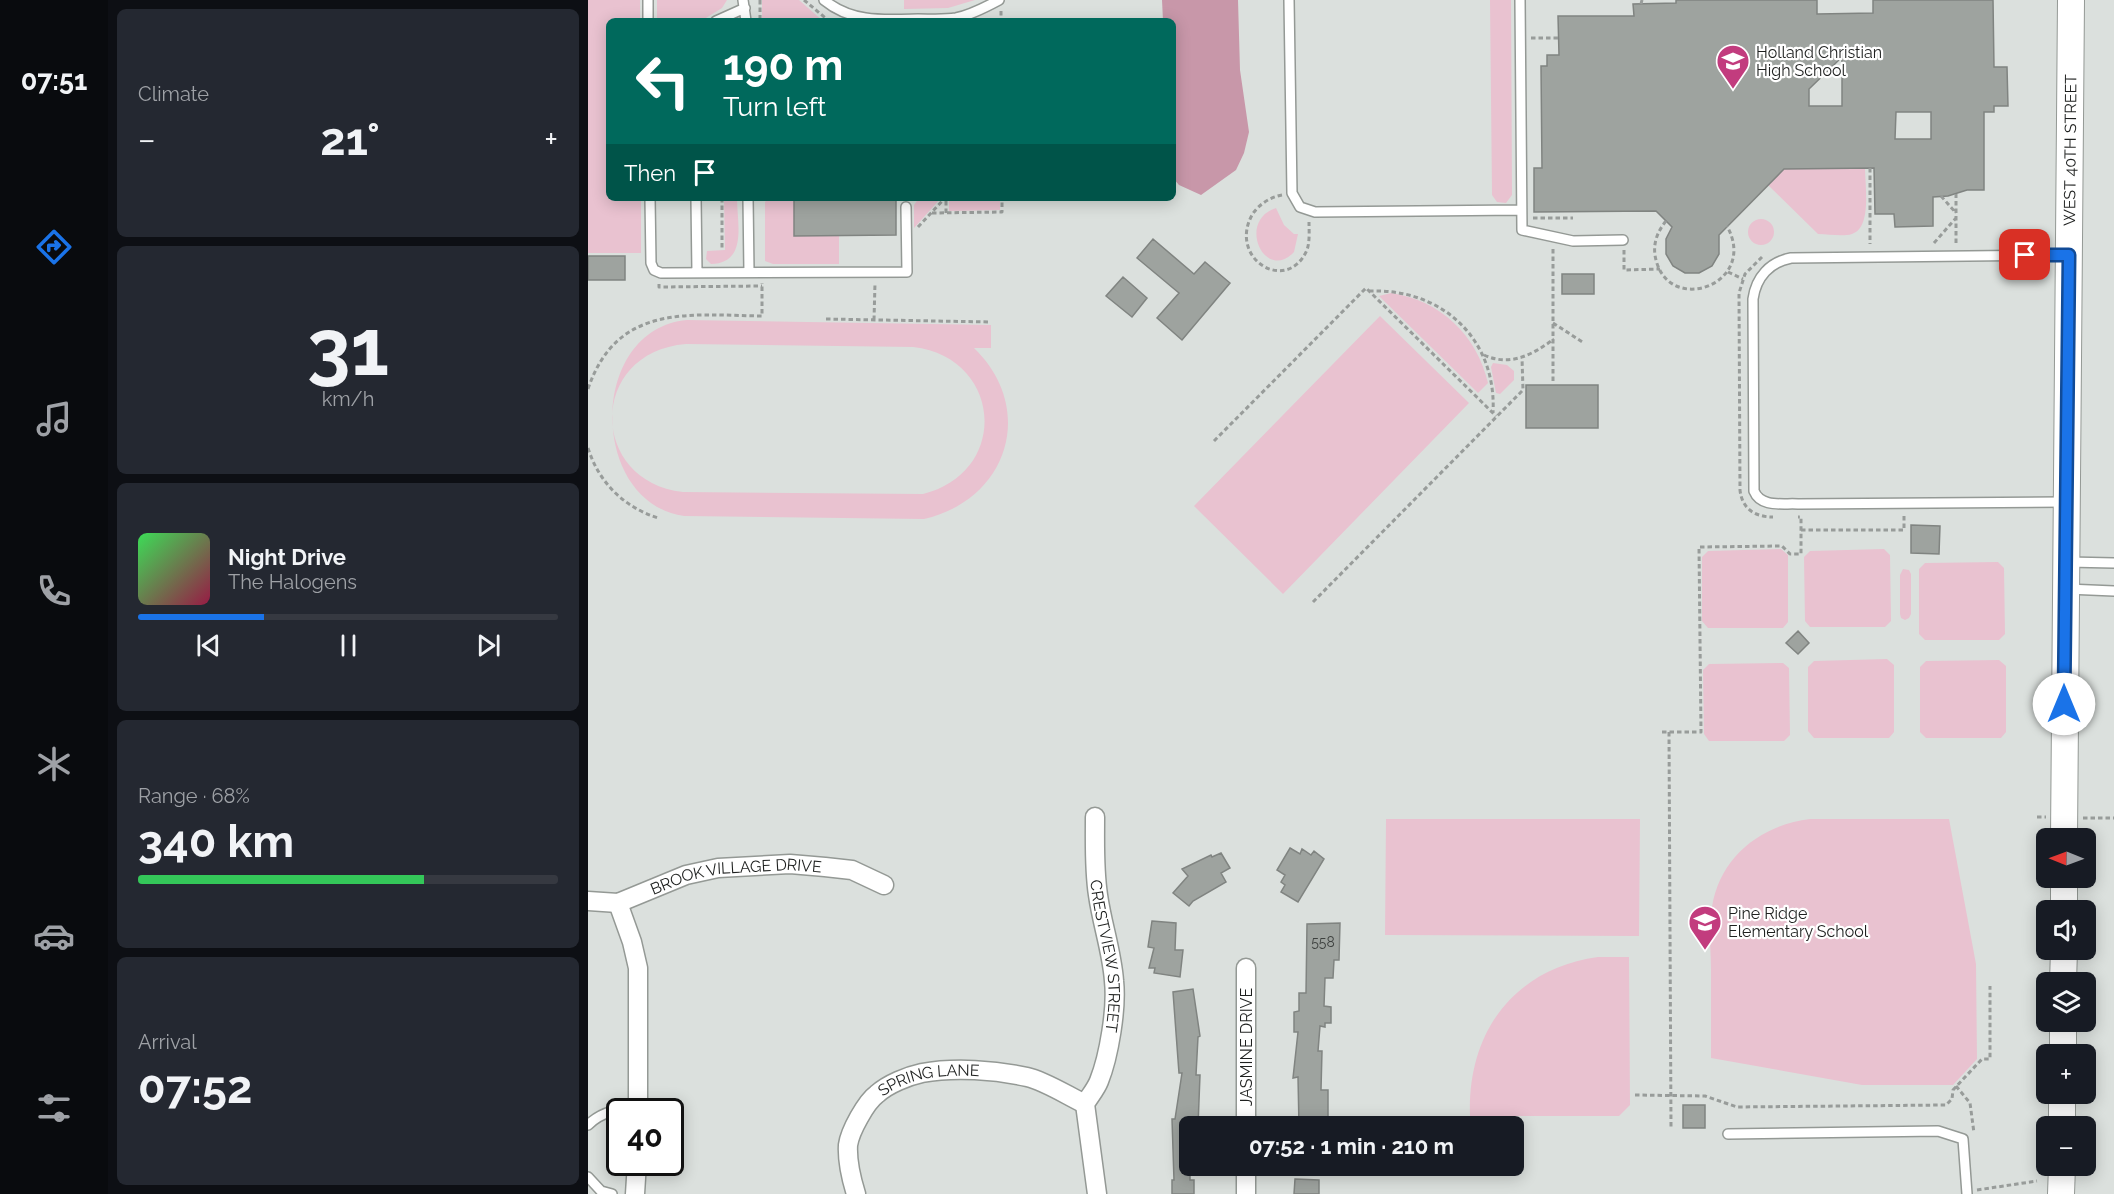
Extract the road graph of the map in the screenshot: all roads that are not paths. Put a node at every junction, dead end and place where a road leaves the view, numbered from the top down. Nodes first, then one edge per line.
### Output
1 (648, 0) edge
2 (824, 0) edge
3 (999, 0) edge
4 (1289, 0) edge
5 (1520, 0) edge
6 (2071, 0) edge
7 (744, 4) edge
8 (648, 18) edge
9 (721, 18) edge
10 (866, 18) edge
11 (956, 18) edge
12 (650, 201) edge
13 (696, 201) edge
14 (748, 201) edge
15 (906, 207) dead end
16 (1521, 210) junction
17 (1623, 240) road end
18 (2069, 255) junction
19 (749, 272) junction
20 (697, 273) junction
21 (2065, 502) junction
22 (2065, 562) junction
23 (2114, 564) edge
24 (2065, 589) junction
25 (2114, 591) edge
26 (1095, 817) dead end
27 (2069, 828) edge
28 (884, 885) dead end
29 (588, 901) edge
30 (618, 903) junction
31 (1246, 968) dead end
32 (638, 1098) edge
33 (1085, 1104) junction
34 (606, 1113) edge
35 (1246, 1116) edge
36 (588, 1125) edge
37 (1728, 1134) dead end
38 (636, 1176) edge
39 (1246, 1176) edge
40 (2062, 1176) edge
41 (588, 1177) edge
42 (1969, 1193) edge
43 (612, 1194) edge
44 (635, 1194) edge
45 (856, 1194) edge
46 (1097, 1194) edge
47 (1246, 1194) edge
48 (2061, 1194) edge

1 - 8 lane
2 - 10 lane
3 - 11 lane
4 - 16 lane
5 - 16 lane
6 - 18 street, WEST 40TH STREET
7 - 9 lane
12 - 20 lane
13 - 20 lane
14 - 19 lane
15 - 19 lane
16 - 17 lane
18 - 21 street, WEST 40TH STREET
18 - 21 lane
19 - 20 lane
21 - 22 street, WEST 40TH STREET
22 - 23 lane
22 - 24 street, WEST 40TH STREET
24 - 25 lane
24 - 27 street, WEST 40TH STREET
26 - 33 street, CRESTVIEW STREET
28 - 30 street, BROOK VILLAGE DRIVE
29 - 30 street, BROOK VILLAGE DRIVE
30 - 32 street
31 - 35 street, JASMINE DRIVE
33 - 45 street, SPRING LANE
33 - 46 street
34 - 36 lane
37 - 42 lane
38 - 44 street
39 - 47 street
40 - 48 street
41 - 43 lane

